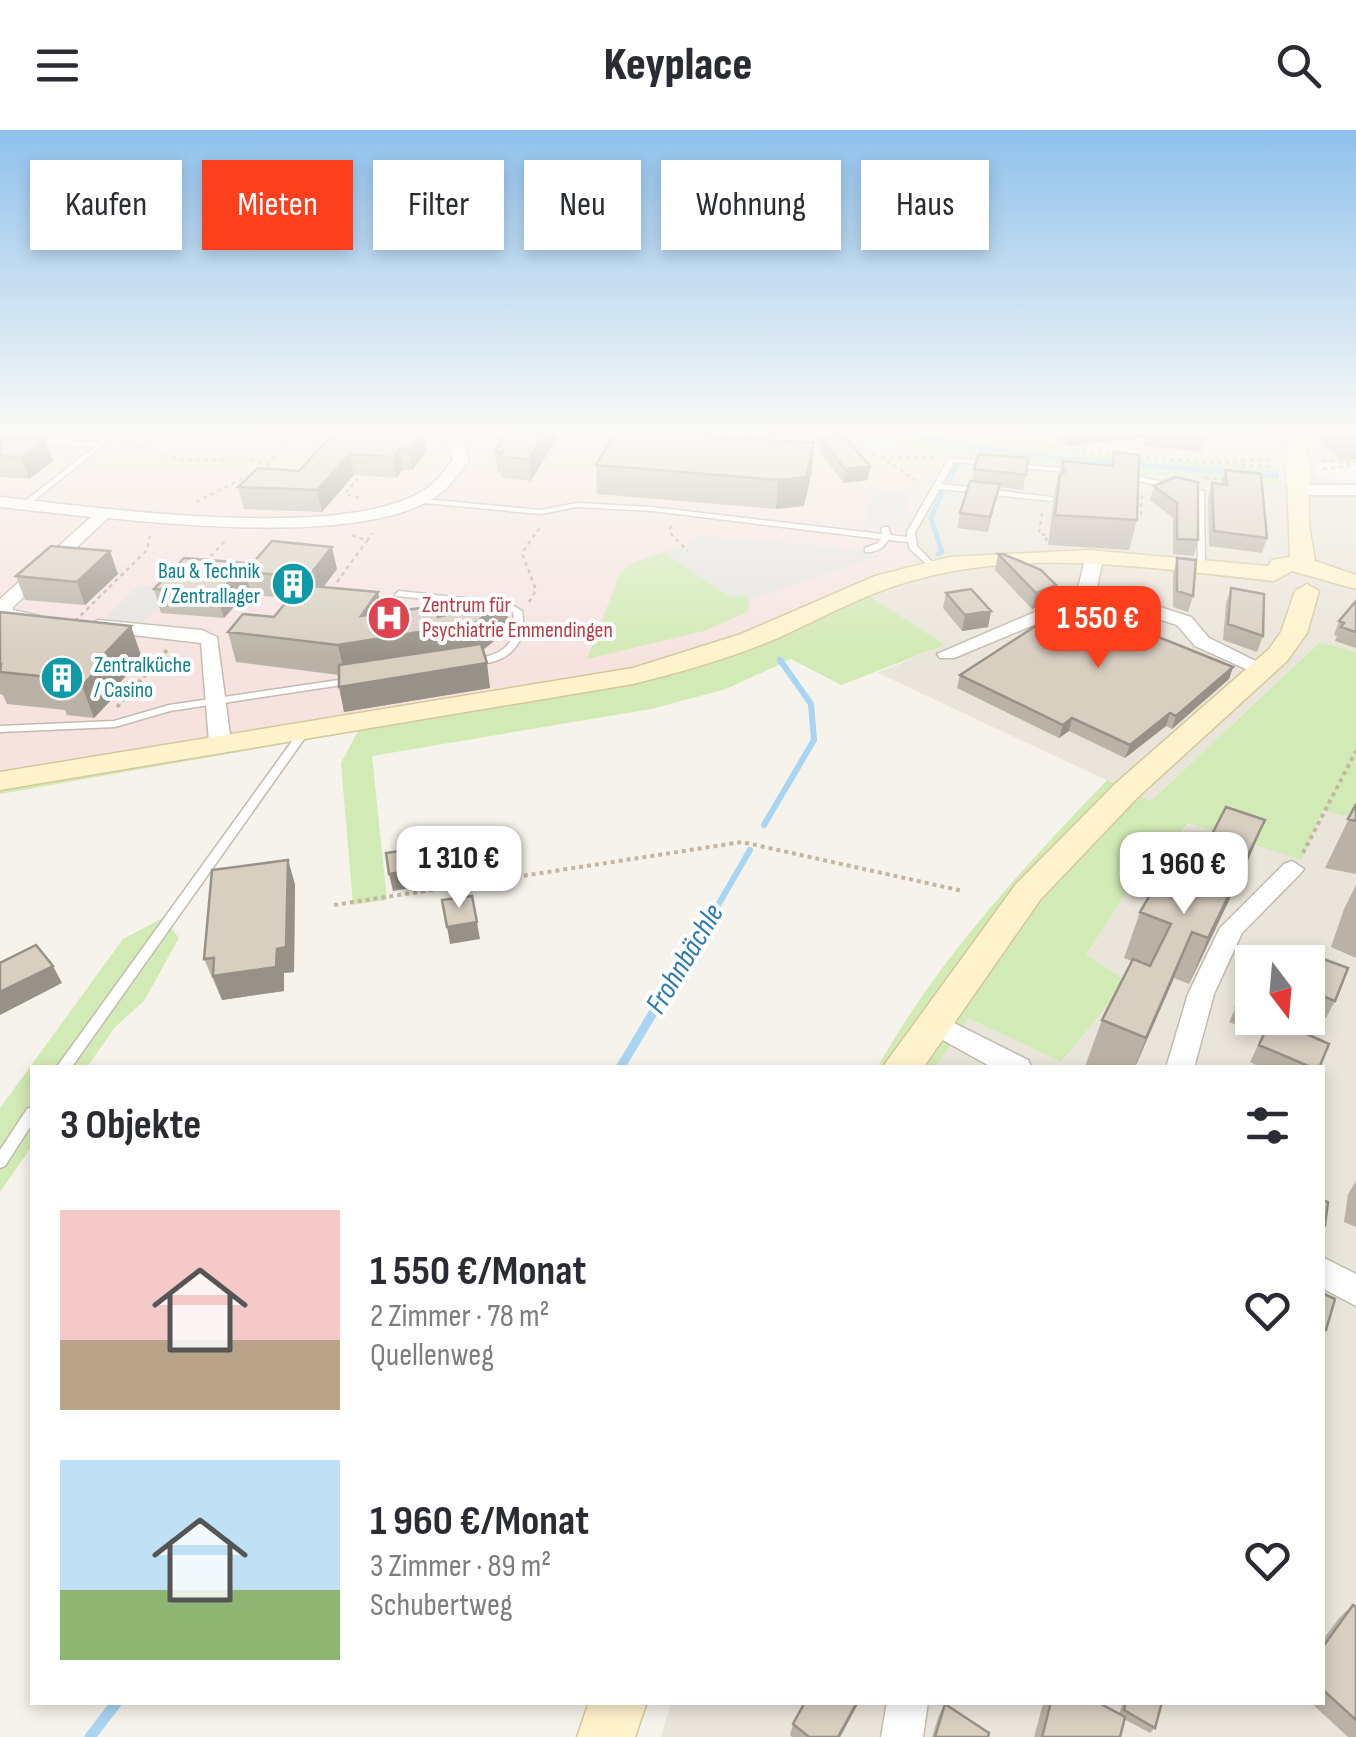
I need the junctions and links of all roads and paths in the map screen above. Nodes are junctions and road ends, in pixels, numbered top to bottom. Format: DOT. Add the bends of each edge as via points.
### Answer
graph roads {
  1 [pos="78,509"];
  2 [pos="179,509"];
  3 [pos="388,509"];
  4 [pos="516,509"];
  5 [pos="562,509"];
  6 [pos="633,509"];
  7 [pos="923,509"];
  8 [pos="1143,509"];
  9 [pos="1202,509"];
  10 [pos="1300,509"];
  11 [pos="108,512"];
  12 [pos="550,512"];
  13 [pos="676,512"];
  14 [pos="1133,515"];
  15 [pos="165,516"];
  16 [pos="244,522"];
  17 [pos="151,532"];
  18 [pos="886,532"];
  19 [pos="912,540"];
  20 [pos="367,541"];
  21 [pos="868,550"];
  22 [pos="688,551"];
  23 [pos="1095,555"];
  24 [pos="1303,564"];
  25 [pos="1202,567"];
  26 [pos="934,568"];
  27 [pos="199,569"];
  28 [pos="1274,574"];
  29 [pos="1345,581"];
  30 [pos="337,582"];
  31 [pos="1086,590"];
  32 [pos="1307,591"];
  33 [pos="399,594"];
  34 [pos="517,612"];
  35 [pos="64,623"];
  36 [pos="180,634"];
  37 [pos="948,654"];
  38 [pos="463,665"];
  39 [pos="1264,670"];
  40 [pos="368,679"];
  41 [pos="214,701"];
  42 [pos="101,725"];
  43 [pos="308,728"];
  44 [pos="0,729"];
  45 [pos="220,742"];
  46 [pos="1356,751"];
  47 [pos="0,781"];
  48 [pos="1292,870"];
  49 [pos="964,891"];
  50 [pos="334,905"];
  51 [pos="932,1022"];
  52 [pos="66,1065"];
  53 [pos="903,1065"];
  54 [pos="1012,1065"];
  55 [pos="1181,1065"];
  56 [pos="30,1116"];
  57 [pos="0,1162"];
  58 [pos="1325,1273"];
  59 [pos="1356,1290"];
  60 [pos="617,1705"];
  61 [pos="907,1705"];
  62 [pos="606,1737"];
  63 [pos="902,1737"];
  1 -- 11 [label="street"];
  2 -- 15 [label="path"];
  3 -- 16 [label="street" via="323,523"];
  4 -- 12 [label="lane"];
  5 -- 12 [label="lane"];
  6 -- 13 [label="lane"];
  7 -- 19 [label="lane"];
  8 -- 14 [label="path" via="1141,516"];
  9 -- 25 [label="lane"];
  10 -- 24 [label="street"];
  11 -- 15 [label="street"];
  11 -- 35 [label="street" via="2,610 8,617"];
  12 -- 34 [label="path" via="522,553 536,590"];
  13 -- 18 [label="lane"];
  13 -- 22 [label="path" via="669,532"];
  15 -- 16 [label="street"];
  16 -- 27 [label="path"];
  17 -- 35 [label="path" via="147,550"];
  18 -- 19 [label="lane"];
  18 -- 21 [label="lane" via="881,545"];
  19 -- 26 [label="lane"];
  20 -- 30 [label="path"];
  23 -- 25 [label="street"];
  23 -- 26 [label="street" via="1014,556"];
  23 -- 31 [label="street"];
  24 -- 28 [label="street" via="1281,565"];
  24 -- 29 [label="street"];
  25 -- 28 [label="street"];
  26 -- 43 [label="street" via="852,592 720,652 634,676"];
  28 -- 32 [label="street"];
  29 -- 32 [label="street"];
  31 -- 37 [label="street"];
  31 -- 39 [label="street" via="1184,622 1202,642"];
  32 -- 39 [label="street" via="1294,634"];
  33 -- 34 [label="lane" via="506,605"];
  34 -- 38 [label="lane" via="518,642 504,656"];
  35 -- 36 [label="street"];
  36 -- 41 [label="street" via="219,638"];
  36 -- 42 [label="path"];
  39 -- 51 [label="street" via="1127,790 1040,879"];
  40 -- 41 [label="lane"];
  41 -- 42 [label="lane"];
  41 -- 45 [label="street"];
  42 -- 44 [label="lane"];
  43 -- 45 [label="street"];
  43 -- 52 [label="lane"];
  45 -- 47 [label="street"];
  46 -- 48 [label="path"];
  48 -- 55 [label="street" via="1232,928 1201,994"];
  49 -- 50 [label="path" via="742,842"];
  51 -- 53 [label="street"];
  51 -- 54 [label="street"];
  56 -- 57 [label="lane"];
  58 -- 59 [label="street"];
  60 -- 62 [label="street"];
  61 -- 63 [label="street"];
}
